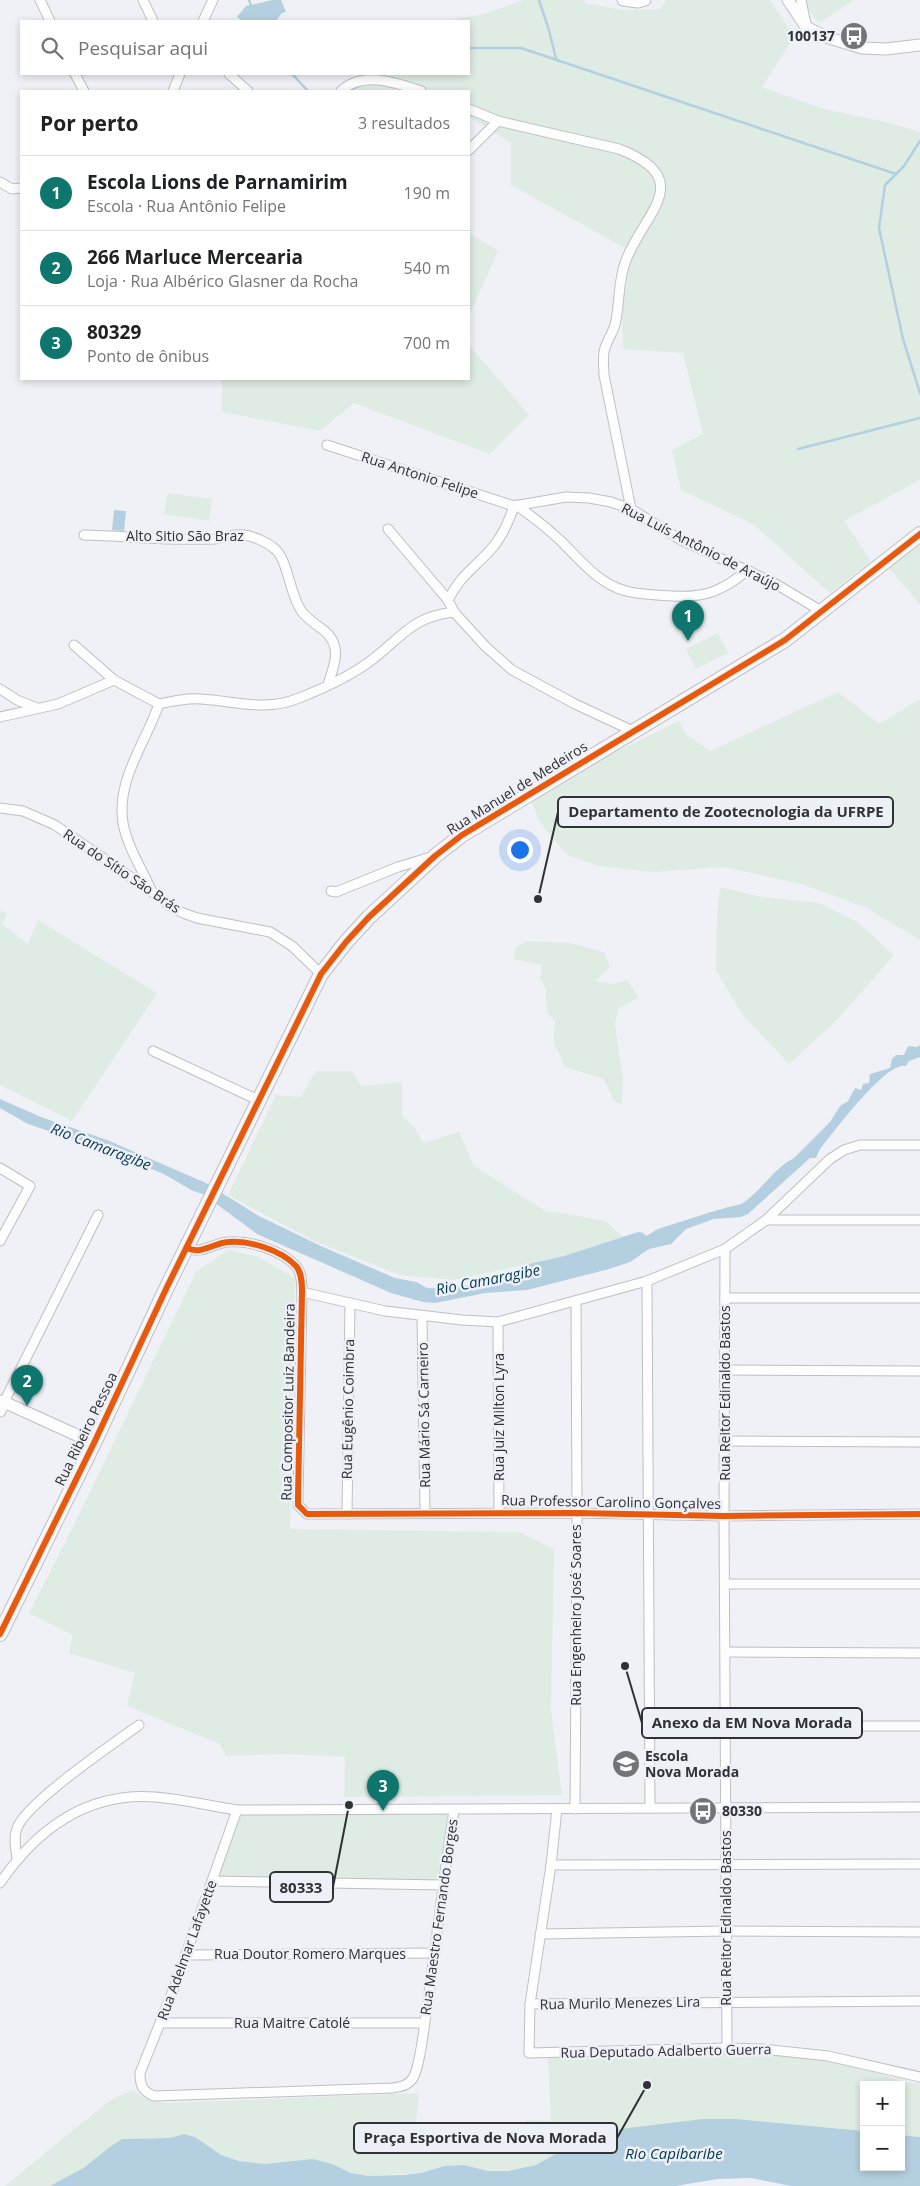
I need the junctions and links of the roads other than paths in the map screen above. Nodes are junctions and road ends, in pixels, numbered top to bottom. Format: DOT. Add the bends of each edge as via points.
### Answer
graph roads {
  1 [pos="40,0"];
  2 [pos="143,0"];
  3 [pos="213,0"];
  4 [pos="622,0"];
  5 [pos="645,0"];
  6 [pos="788,0"];
  7 [pos="801,0"];
  8 [pos="50,20"];
  9 [pos="153,20"];
  10 [pos="203,20"];
  11 [pos="806,27"];
  12 [pos="920,45"];
  13 [pos="76,75"];
  14 [pos="180,75"];
  15 [pos="230,75"];
  16 [pos="83,90"];
  17 [pos="173,90"];
  18 [pos="247,90"];
  19 [pos="343,90"];
  20 [pos="417,90"];
  21 [pos="470,109"];
  22 [pos="498,121"];
  23 [pos="470,149"];
  24 [pos="1,183"];
  25 [pos="20,188"];
  26 [pos="327,445"];
  27 [pos="515,505"];
  28 [pos="631,509"];
  29 [pos="388,529"];
  30 [pos="920,534"];
  31 [pos="84,535"];
  32 [pos="748,570"];
  33 [pos="448,600"];
  34 [pos="454,612"];
  35 [pos="823,612"];
  36 [pos="74,645"];
  37 [pos="114,680"];
  38 [pos="328,684"];
  39 [pos="0,689"];
  40 [pos="159,704"];
  41 [pos="38,708"];
  42 [pos="0,717"];
  43 [pos="633,731"];
  44 [pos="0,808"];
  45 [pos="435,856"];
  46 [pos="151,891"];
  47 [pos="331,891"];
  48 [pos="322,974"];
  49 [pos="153,1051"];
  50 [pos="258,1100"];
  51 [pos="920,1146"];
  52 [pos="229,1160"];
  53 [pos="0,1168"];
  54 [pos="98,1215"];
  55 [pos="766,1220"];
  56 [pos="920,1220"];
  57 [pos="0,1241"];
  58 [pos="190,1241"];
  59 [pos="725,1249"];
  60 [pos="647,1281"];
  61 [pos="302,1292"];
  62 [pos="725,1298"];
  63 [pos="920,1298"];
  64 [pos="576,1302"];
  65 [pos="350,1303"];
  66 [pos="422,1316"];
  67 [pos="498,1322"];
  68 [pos="725,1370"];
  69 [pos="920,1371"];
  70 [pos="1,1405"];
  71 [pos="726,1441"];
  72 [pos="920,1442"];
  73 [pos="94,1443"];
  74 [pos="302,1511"];
  75 [pos="425,1513"];
  76 [pos="499,1513"];
  77 [pos="577,1513"];
  78 [pos="347,1514"];
  79 [pos="920,1514"];
  80 [pos="648,1515"];
  81 [pos="724,1516"];
  82 [pos="726,1584"];
  83 [pos="920,1584"];
  84 [pos="0,1634"];
  85 [pos="726,1652"];
  86 [pos="920,1653"];
  87 [pos="139,1725"];
  88 [pos="726,1726"];
  89 [pos="920,1726"];
  90 [pos="726,1807"];
  91 [pos="920,1807"];
  92 [pos="650,1808"];
  93 [pos="557,1809"];
  94 [pos="575,1809"];
  95 [pos="237,1810"];
  96 [pos="454,1810"];
  97 [pos="17,1859"];
  98 [pos="920,1864"];
  99 [pos="551,1865"];
  100 [pos="725,1865"];
  101 [pos="212,1881"];
  102 [pos="0,1883"];
  103 [pos="444,1885"];
  104 [pos="727,1931"];
  105 [pos="920,1932"];
  106 [pos="540,1934"];
  107 [pos="435,1953"];
  108 [pos="186,1954"];
  109 [pos="727,2001"];
  110 [pos="920,2001"];
  111 [pos="530,2004"];
  112 [pos="160,2023"];
  113 [pos="424,2023"];
  114 [pos="727,2048"];
  115 [pos="920,2077"];
  1 -- 8 [label="street"];
  2 -- 9 [label="street"];
  3 -- 10 [label="street"];
  4 -- 5 [label="street"];
  6 -- 11 [label="street"];
  7 -- 11 [label="street"];
  11 -- 12 [label="street" via="862,48"];
  13 -- 16 [label="street"];
  14 -- 17 [label="street"];
  15 -- 18 [label="street"];
  19 -- 20 [label="street" via="356,82 377,80"];
  21 -- 22 [label="street"];
  22 -- 23 [label="street"];
  22 -- 28 [label="street" via="619,149 651,165 659,178 661,192 658,204 632,247 623,269 616,320 603,355 604,375"];
  24 -- 25 [label="street" via="12,189"];
  26 -- 27 [label="street, Rua Antonio Felipe"];
  27 -- 28 [label="street, Rua Luís Antônio de Araújo" via="566,497 612,502"];
  27 -- 32 [label="street" via="547,529 600,579 625,591 686,597 705,595 720,590"];
  27 -- 33 [label="street" via="502,533 458,582"];
  28 -- 32 [label="street, Rua Luís Antônio de Araújo" via="681,540"];
  29 -- 33 [label="street"];
  30 -- 35 [label="main road, Rua Manuel de Medeiros"];
  31 -- 38 [label="street, Alto Sitio São Braz" via="216,539 239,534 274,548 281,556 299,607 335,643 337,652"];
  32 -- 35 [label="street, Rua Luís Antônio de Araújo"];
  33 -- 34 [label="street"];
  34 -- 38 [label="street" via="412,624 372,660"];
  34 -- 43 [label="street" via="486,648 512,670"];
  35 -- 43 [label="main road, Rua Manuel de Medeiros" via="751,662"];
  36 -- 37 [label="street"];
  37 -- 40 [label="street"];
  37 -- 41 [label="street" via="58,704"];
  38 -- 40 [label="street" via="281,704 262,706 190,698"];
  39 -- 41 [label="street"];
  40 -- 46 [label="street" via="132,766 122,805 128,837"];
  41 -- 42 [label="street"];
  43 -- 45 [label="main road, Rua Manuel de Medeiros" via="480,823"];
  44 -- 46 [label="street, Rua do Sítio São Brás" via="23,811 47,821"];
  45 -- 47 [label="street" via="336,892"];
  45 -- 48 [label="main road, Rua Manuel de Medeiros" via="364,922"];
  46 -- 48 [label="street, Rua do Sítio São Brás" via="170,906 197,918 270,932 292,946"];
  48 -- 50 [label="main road, Rua Manuel de Medeiros"];
  49 -- 50 [label="street"];
  50 -- 52 [label="main road, Rua Manuel de Medeiros"];
  51 -- 55 [label="street" via="860,1145 844,1150 830,1159"];
  52 -- 58 [label="main road, Rua Ribeiro Pessoa"];
  53 -- 57 [label="street" via="30,1186"];
  54 -- 70 [label="street"];
  55 -- 56 [label="street"];
  55 -- 59 [label="street"];
  58 -- 61 [label="street, Rua Compositor Luiz Bandeira" via="194,1251 228,1242 261,1246 281,1255 297,1267"];
  58 -- 73 [label="main road, Rua Ribeiro Pessoa"];
  59 -- 60 [label="street"];
  59 -- 62 [label="street, Rua Reitor Edinaldo Bastos"];
  60 -- 64 [label="street"];
  60 -- 80 [label="street"];
  61 -- 65 [label="street"];
  61 -- 74 [label="street, Rua Compositor Luiz Bandeira" via="298,1499"];
  62 -- 63 [label="street"];
  62 -- 68 [label="street, Rua Reitor Edinaldo Bastos"];
  64 -- 67 [label="street"];
  64 -- 77 [label="street, Rua Engenheiro José Soares"];
  65 -- 66 [label="street"];
  65 -- 78 [label="street, Rua Eugênio Coimbra"];
  66 -- 67 [label="street"];
  66 -- 75 [label="street, Rua Mário Sá Carneiro"];
  67 -- 76 [label="street, Rua Juiz Milton Lyra"];
  68 -- 69 [label="street"];
  68 -- 71 [label="street, Rua Reitor Edinaldo Bastos"];
  70 -- 73 [label="street"];
  71 -- 72 [label="street"];
  71 -- 81 [label="street, Rua Reitor Edinaldo Bastos"];
  73 -- 84 [label="main road, Rua Ribeiro Pessoa"];
  74 -- 78 [label="street, Rua Professor Carolino Gonçalves"];
  75 -- 76 [label="street, Rua Professor Carolino Gonçalves"];
  75 -- 78 [label="street, Rua Professor Carolino Gonçalves"];
  76 -- 77 [label="street, Rua Professor Carolino Gonçalves"];
  77 -- 80 [label="street, Rua Professor Carolino Gonçalves"];
  77 -- 94 [label="street, Rua Engenheiro José Soares"];
  79 -- 81 [label="street, Rua Professor Carolino Gonçalves"];
  80 -- 81 [label="street, Rua Professor Carolino Gonçalves"];
  80 -- 92 [label="street"];
  81 -- 82 [label="street, Rua Reitor Edinaldo Bastos"];
  82 -- 83 [label="street"];
  82 -- 85 [label="street, Rua Reitor Edinaldo Bastos"];
  85 -- 86 [label="street"];
  85 -- 88 [label="street, Rua Reitor Edinaldo Bastos"];
  87 -- 97 [label="street" via="30,1809 17,1828"];
  88 -- 89 [label="street"];
  88 -- 90 [label="street, Rua Reitor Edinaldo Bastos"];
  90 -- 91 [label="street"];
  90 -- 92 [label="street"];
  90 -- 100 [label="street, Rua Reitor Edinaldo Bastos"];
  92 -- 94 [label="street"];
  93 -- 94 [label="street"];
  93 -- 96 [label="street"];
  93 -- 99 [label="street"];
  95 -- 96 [label="street"];
  95 -- 97 [label="street" via="153,1797 106,1801 59,1821 35,1839"];
  95 -- 101 [label="street, Rua Adelmar Lafayette"];
  96 -- 103 [label="street, Rua Maestro Fernando Borges"];
  97 -- 102 [label="street"];
  98 -- 100 [label="street"];
  99 -- 100 [label="street"];
  99 -- 106 [label="street"];
  100 -- 104 [label="street, Rua Reitor Edinaldo Bastos"];
  101 -- 103 [label="street"];
  101 -- 108 [label="street, Rua Adelmar Lafayette"];
  103 -- 107 [label="street, Rua Maestro Fernando Borges"];
  104 -- 105 [label="street"];
  104 -- 106 [label="street"];
  104 -- 109 [label="street, Rua Reitor Edinaldo Bastos"];
  106 -- 111 [label="street"];
  107 -- 108 [label="street, Rua Doutor Romero Marques"];
  107 -- 113 [label="street, Rua Maestro Fernando Borges"];
  108 -- 112 [label="street, Rua Adelmar Lafayette"];
  109 -- 110 [label="street, Rua Murilo Menezes Lira"];
  109 -- 111 [label="street, Rua Murilo Menezes Lira"];
  109 -- 114 [label="street, Rua Reitor Edinaldo Bastos"];
  111 -- 114 [label="street, Rua Deputado Adalberto Guerra" via="529,2053"];
  112 -- 113 [label="street, Rua Maitre Catolé"];
  112 -- 113 [label="street, Rua Adelmar Lafayette" via="140,2073 142,2088 154,2096 401,2087 414,2076"];
  114 -- 115 [label="street, Rua Deputado Adalberto Guerra" via="828,2056"];
}
